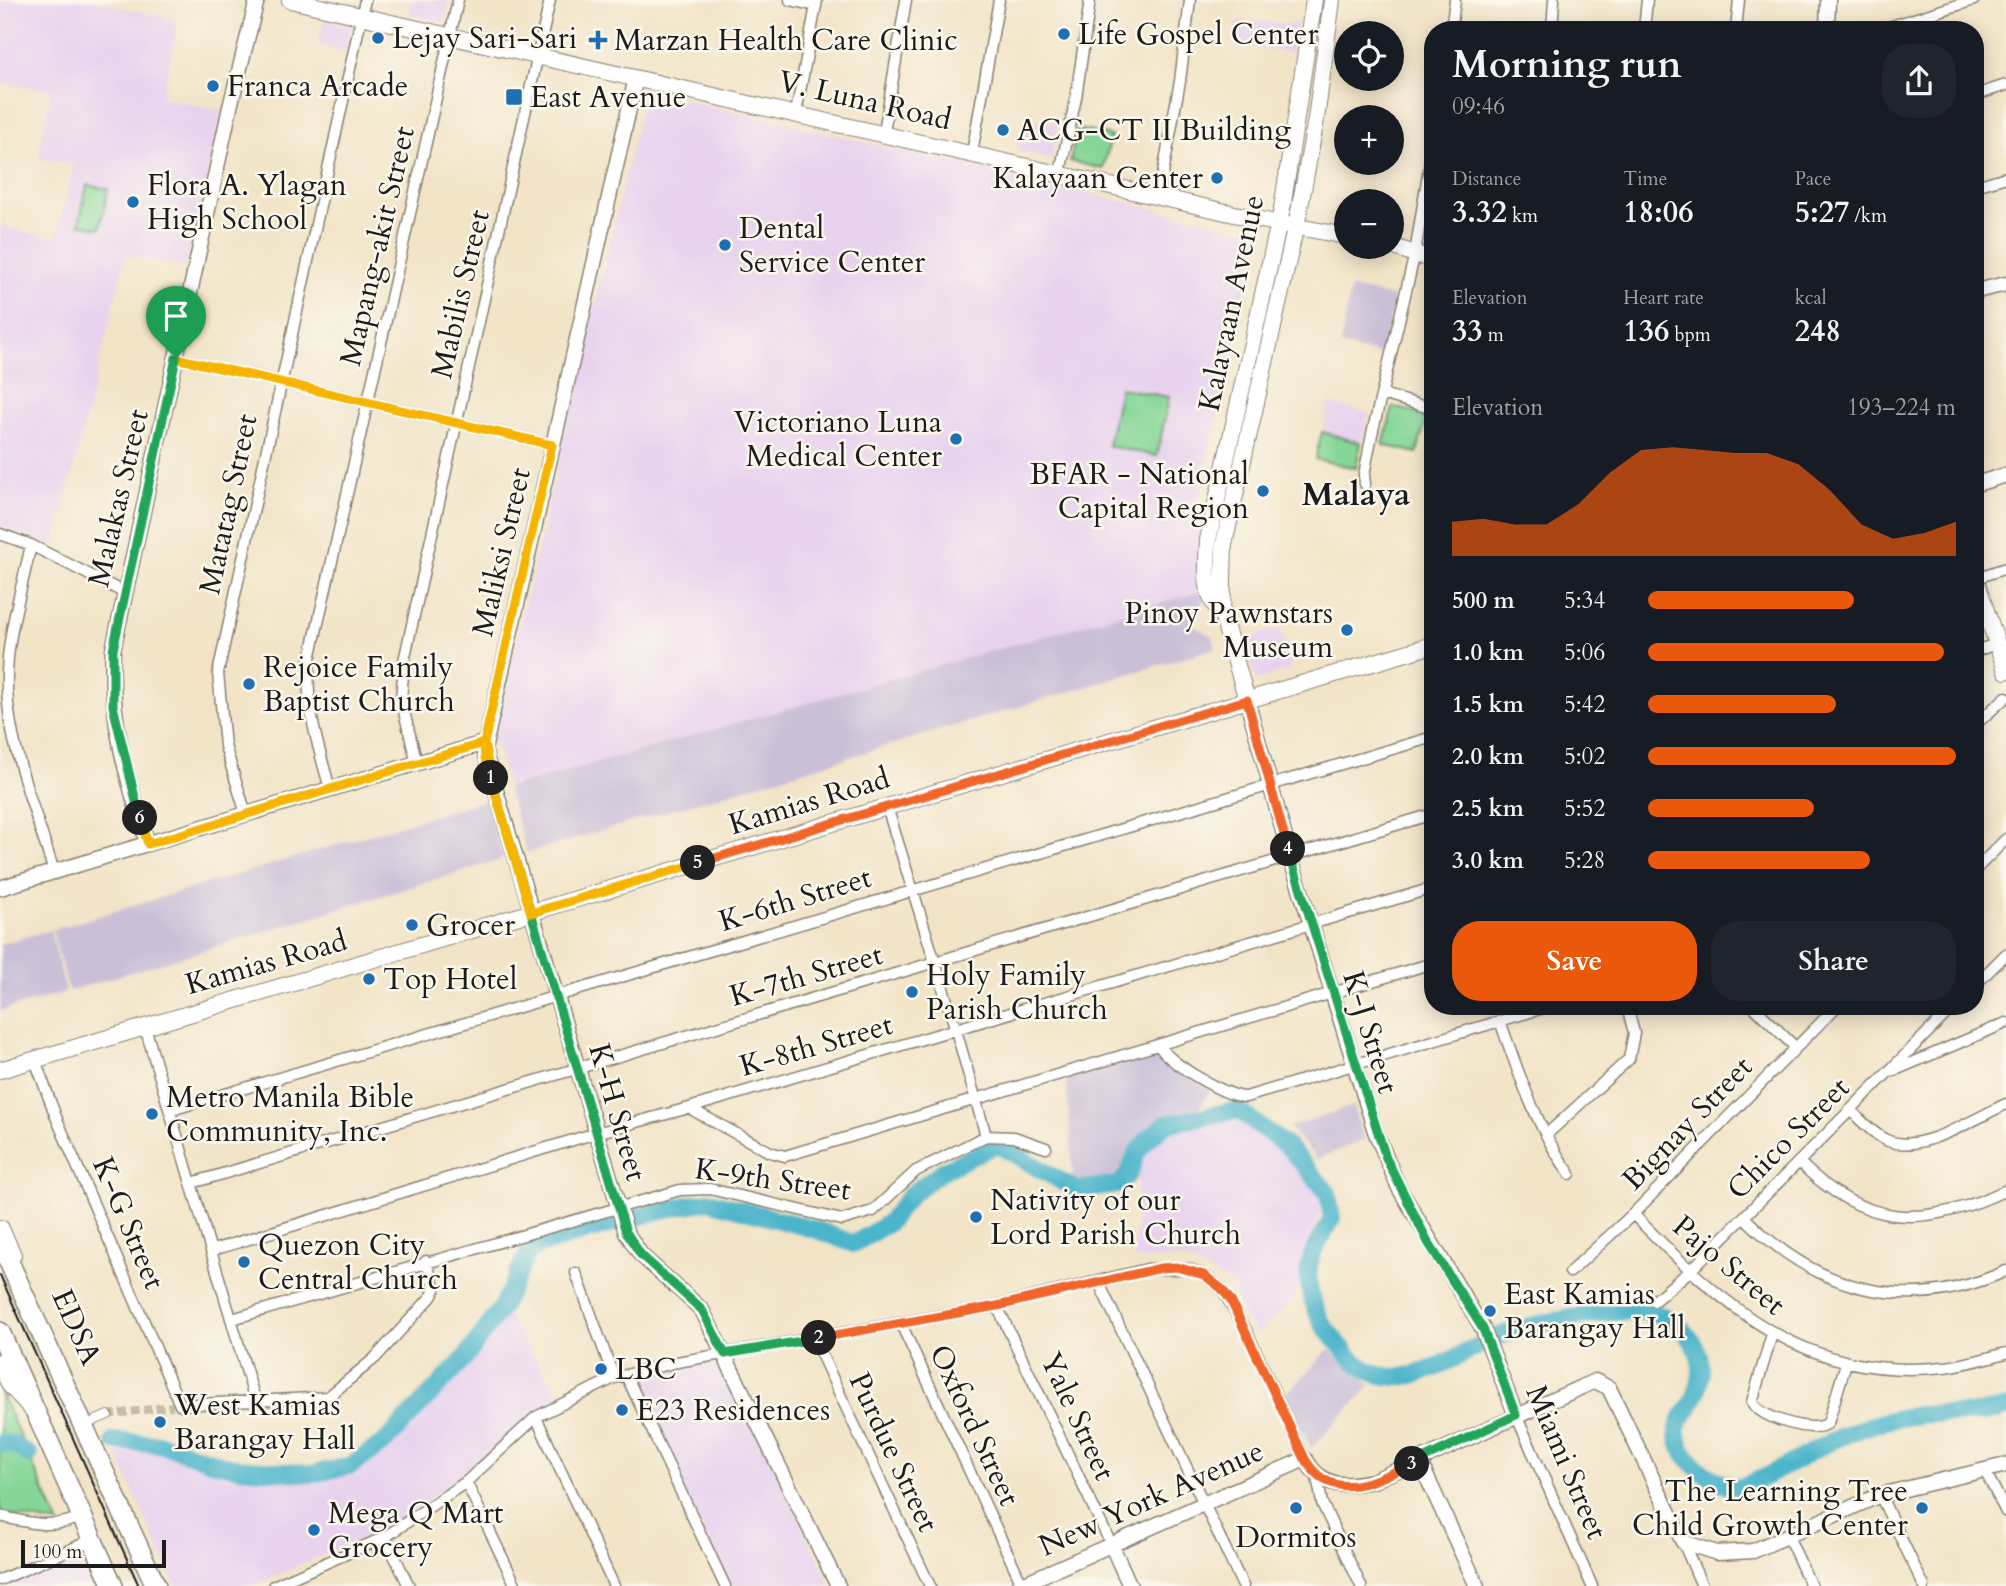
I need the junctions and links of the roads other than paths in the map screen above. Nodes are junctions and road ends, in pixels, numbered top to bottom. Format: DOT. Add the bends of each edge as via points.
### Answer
graph roads {
  1 [pos="257,0"];
  2 [pos="290,0"];
  3 [pos="458,0"];
  4 [pos="550,0"];
  5 [pos="790,0"];
  6 [pos="906,0"];
  7 [pos="999,0"];
  8 [pos="1090,0"];
  9 [pos="1190,0"];
  10 [pos="1314,0"];
  11 [pos="1332,0"];
  12 [pos="1455,0"];
  13 [pos="1554,0"];
  14 [pos="1647,0"];
  15 [pos="1739,0"];
  16 [pos="1828,0"];
  17 [pos="1974,0"];
  18 [pos="816,3"];
  19 [pos="363,8"];
  20 [pos="1452,21"];
  21 [pos="1553,21"];
  22 [pos="1645,21"];
  23 [pos="1737,21"];
  24 [pos="1827,21"];
  25 [pos="1908,21"];
  26 [pos="450,35"];
  27 [pos="537,56"];
  28 [pos="636,78"];
  29 [pos="2006,85"];
  30 [pos="1984,92"];
  31 [pos="796,113"];
  32 [pos="884,132"];
  33 [pos="972,153"];
  34 [pos="1060,172"];
  35 [pos="2006,177"];
  36 [pos="1984,184"];
  37 [pos="1159,195"];
  38 [pos="1424,198"];
  39 [pos="1287,225"];
  40 [pos="1334,234"];
  41 [pos="1404,250"];
  42 [pos="1415,253"];
  43 [pos="1424,256"];
  44 [pos="2006,284"];
  45 [pos="1984,290"];
  46 [pos="176,358"];
  47 [pos="280,381"];
  48 [pos="1382,394"];
  49 [pos="367,401"];
  50 [pos="1424,406"];
  51 [pos="456,423"];
  52 [pos="552,445"];
  53 [pos="2006,475"];
  54 [pos="1984,482"];
  55 [pos="1365,484"];
  56 [pos="0,534"];
  57 [pos="31,545"];
  58 [pos="2006,568"];
  59 [pos="1984,576"];
  60 [pos="123,592"];
  61 [pos="1984,605"];
  62 [pos="1996,644"];
  63 [pos="1424,648"];
  64 [pos="1984,648"];
  65 [pos="2006,671"];
  66 [pos="2006,697"];
  67 [pos="1247,700"];
  68 [pos="1984,717"];
  69 [pos="1424,740"];
  70 [pos="484,743"];
  71 [pos="417,763"];
  72 [pos="1270,783"];
  73 [pos="330,789"];
  74 [pos="887,807"];
  75 [pos="246,814"];
  76 [pos="1424,817"];
  77 [pos="2006,839"];
  78 [pos="148,844"];
  79 [pos="1290,856"];
  80 [pos="1984,861"];
  81 [pos="54,872"];
  82 [pos="0,888"];
  83 [pos="912,889"];
  84 [pos="1424,891"];
  85 [pos="531,913"];
  86 [pos="1311,925"];
  87 [pos="2006,954"];
  88 [pos="934,962"];
  89 [pos="1424,966"];
  90 [pos="1984,976"];
  91 [pos="1332,993"];
  92 [pos="557,997"];
  93 [pos="1520,1015"];
  94 [pos="1629,1015"];
  95 [pos="1762,1015"];
  96 [pos="1828,1015"];
  97 [pos="1945,1015"];
  98 [pos="1500,1021"];
  99 [pos="2006,1023"];
  100 [pos="145,1027"];
  101 [pos="956,1030"];
  102 [pos="1159,1045"];
  103 [pos="1795,1047"];
  104 [pos="35,1060"];
  105 [pos="1354,1066"];
  106 [pos="578,1067"];
  107 [pos="0,1070"];
  108 [pos="1888,1073"];
  109 [pos="975,1098"];
  110 [pos="2006,1104"];
  111 [pos="689,1108"];
  112 [pos="171,1110"];
  113 [pos="1850,1110"];
  114 [pos="596,1133"];
  115 [pos="1546,1135"];
  116 [pos="986,1136"];
  117 [pos="1046,1148"];
  118 [pos="1798,1162"];
  119 [pos="1570,1174"];
  120 [pos="192,1183"];
  121 [pos="2006,1190"];
  122 [pos="619,1209"];
  123 [pos="1633,1214"];
  124 [pos="1744,1217"];
  125 [pos="0,1229"];
  126 [pos="0,1242"];
  127 [pos="213,1250"];
  128 [pos="426,1261"];
  129 [pos="1691,1270"];
  130 [pos="2006,1271"];
  131 [pos="1570,1272"];
  132 [pos="576,1273"];
  133 [pos="1098,1281"];
  134 [pos="1654,1301"];
  135 [pos="997,1306"];
  136 [pos="232,1319"];
  137 [pos="901,1324"];
  138 [pos="0,1332"];
  139 [pos="1772,1334"];
  140 [pos="814,1339"];
  141 [pos="2006,1353"];
  142 [pos="725,1354"];
  143 [pos="1495,1358"];
  144 [pos="0,1363"];
  145 [pos="1846,1363"];
  146 [pos="626,1375"];
  147 [pos="614,1378"];
  148 [pos="255,1400"];
  149 [pos="37,1414"];
  150 [pos="108,1415"];
  151 [pos="1516,1415"];
  152 [pos="536,1417"];
  153 [pos="88,1424"];
  154 [pos="95,1451"];
  155 [pos="1305,1459"];
  156 [pos="1419,1461"];
  157 [pos="2006,1465"];
  158 [pos="1984,1471"];
  159 [pos="1317,1476"];
  160 [pos="466,1482"];
  161 [pos="1880,1495"];
  162 [pos="1203,1502"];
  163 [pos="2006,1512"];
  164 [pos="0,1516"];
  165 [pos="82,1516"];
  166 [pos="1788,1536"];
  167 [pos="385,1537"];
  168 [pos="92,1540"];
  169 [pos="1683,1542"];
  170 [pos="1111,1545"];
  171 [pos="0,1580"];
  172 [pos="293,1582"];
  173 [pos="1021,1585"];
  174 [pos="113,1586"];
  175 [pos="156,1586"];
  176 [pos="273,1586"];
  177 [pos="409,1586"];
  178 [pos="516,1586"];
  179 [pos="614,1586"];
  180 [pos="725,1586"];
  181 [pos="838,1586"];
  182 [pos="930,1586"];
  183 [pos="1130,1586"];
  184 [pos="1243,1586"];
  185 [pos="1361,1586"];
  186 [pos="1478,1586"];
  187 [pos="1592,1586"];
  188 [pos="1702,1586"];
  189 [pos="1811,1586"];
  190 [pos="1924,1586"];
  1 -- 46 [label="street, Malakas Street"];
  2 -- 19 [label="main road, V. Luna Road"];
  3 -- 26 [label="street, Mapang-akit Street"];
  4 -- 27 [label="street, Mabilis Street"];
  5 -- 18 [label="street"];
  6 -- 32 [label="street"];
  7 -- 33 [label="street"];
  8 -- 34 [label="street"];
  9 -- 37 [label="street"];
  10 -- 39 [label="main road, Kalayaan Avenue"];
  11 -- 39 [label="main road, Kalayaan Avenue" via="1316,119"];
  12 -- 20 [label="street"];
  13 -- 21 [label="street"];
  14 -- 22 [label="street"];
  15 -- 23 [label="street"];
  16 -- 24 [label="street"];
  17 -- 25 [label="street"];
  18 -- 31 [label="street"];
  19 -- 26 [label="main road, V. Luna Road"];
  19 -- 47 [label="street, Matatag Street"];
  26 -- 27 [label="main road, V. Luna Road"];
  26 -- 49 [label="street, Mapang-akit Street"];
  27 -- 28 [label="main road, V. Luna Road"];
  27 -- 51 [label="street, Mabilis Street"];
  28 -- 31 [label="main road, V. Luna Road"];
  28 -- 52 [label="street, Maliksi Street"];
  29 -- 30 [label="street"];
  31 -- 32 [label="main road, V. Luna Road"];
  32 -- 33 [label="main road, V. Luna Road"];
  33 -- 34 [label="main road, V. Luna Road"];
  34 -- 37 [label="main road, V. Luna Road"];
  35 -- 36 [label="street"];
  37 -- 39 [label="main road, V. Luna Road"];
  38 -- 42 [label="street"];
  39 -- 40 [label="main road, V. Luna Road"];
  39 -- 67 [label="main road, Kalayaan Avenue" via="1224,544 1222,614"];
  41 -- 42 [label="main road"];
  42 -- 43 [label="main road"];
  42 -- 48 [label="street"];
  44 -- 45 [label="street"];
  46 -- 47 [label="street"];
  46 -- 60 [label="street, Malakas Street"];
  47 -- 49 [label="street"];
  47 -- 75 [label="street, Matatag Street" via="218,673 225,747"];
  48 -- 50 [label="street"];
  48 -- 55 [label="street"];
  49 -- 51 [label="street"];
  49 -- 73 [label="street, Mapang-akit Street" via="306,688"];
  51 -- 52 [label="street"];
  51 -- 71 [label="street, Mabilis Street" via="400,688"];
  52 -- 70 [label="street, Maliksi Street"];
  53 -- 54 [label="street"];
  56 -- 57 [label="street"];
  57 -- 60 [label="street"];
  57 -- 81 [label="street" via="8,652 7,690 11,722"];
  58 -- 59 [label="street"];
  60 -- 78 [label="street, Malakas Street" via="113,650 113,706"];
  61 -- 62 [label="main road"];
  62 -- 64 [label="street"];
  62 -- 65 [label="main road"];
  63 -- 67 [label="main road, Kamias Road"];
  66 -- 68 [label="street"];
  67 -- 72 [label="street, K-J Street"];
  67 -- 74 [label="main road, Kamias Road"];
  69 -- 72 [label="street, K-6th Street"];
  70 -- 71 [label="street"];
  70 -- 85 [label="street, Maliksi Street"];
  71 -- 73 [label="street"];
  72 -- 79 [label="street, K-J Street"];
  72 -- 83 [label="street, K-6th Street"];
  73 -- 75 [label="street"];
  74 -- 83 [label="street"];
  74 -- 85 [label="main road, Kamias Road"];
  75 -- 78 [label="street"];
  76 -- 79 [label="street, K-7th Street"];
  77 -- 80 [label="street"];
  78 -- 81 [label="street"];
  79 -- 86 [label="street, K-J Street"];
  79 -- 88 [label="street, K-7th Street"];
  81 -- 82 [label="street"];
  83 -- 88 [label="street"];
  83 -- 92 [label="street, K-6th Street"];
  84 -- 86 [label="street, K-8th Street"];
  85 -- 92 [label="street, K-H Street"];
  85 -- 100 [label="main road, Kamias Road"];
  86 -- 91 [label="street, K-J Street"];
  86 -- 101 [label="street, K-8th Street"];
  87 -- 90 [label="street"];
  88 -- 101 [label="street"];
  88 -- 106 [label="street, K-7th Street"];
  89 -- 91 [label="street, K-9th Street"];
  91 -- 102 [label="street, K-9th Street"];
  91 -- 105 [label="street, K-J Street"];
  92 -- 106 [label="street, K-H Street"];
  92 -- 112 [label="street, K-6th Street"];
  93 -- 98 [label="street"];
  94 -- 115 [label="street" via="1634,1033 1629,1059"];
  95 -- 103 [label="street"];
  96 -- 103 [label="street, Bignay Street"];
  97 -- 108 [label="street, Chico Street"];
  98 -- 105 [label="street"];
  98 -- 115 [label="street"];
  99 -- 108 [label="street"];
  100 -- 104 [label="main road, Kamias Road"];
  100 -- 112 [label="street"];
  101 -- 109 [label="street"];
  101 -- 111 [label="street, K-8th Street"];
  102 -- 105 [label="street" via="1165,1055 1240,1097"];
  102 -- 109 [label="street, K-9th Street"];
  103 -- 123 [label="street, Bignay Street"];
  104 -- 107 [label="main road, Kamias Road"];
  104 -- 148 [label="street, K-G Street" via="177,1405"];
  105 -- 143 [label="street, K-J Street" via="1394,1179 1483,1329"];
  106 -- 114 [label="street, K-H Street"];
  106 -- 120 [label="street, K-7th Street"];
  108 -- 113 [label="street, Chico Street"];
  109 -- 111 [label="street, K-9th Street" via="785,1156"];
  109 -- 116 [label="street"];
  110 -- 113 [label="street" via="1931,1139 1906,1143 1884,1139"];
  111 -- 114 [label="street, K-8th Street"];
  112 -- 120 [label="street"];
  113 -- 118 [label="street, Chico Street"];
  114 -- 122 [label="street, K-H Street"];
  114 -- 127 [label="street, K-8th Street"];
  115 -- 119 [label="street"];
  116 -- 117 [label="street" via="1014,1137"];
  116 -- 122 [label="street, K-9th Street" via="916,1171 873,1211 842,1220 710,1189 680,1190"];
  118 -- 121 [label="street" via="1839,1197 1888,1214 1941,1215"];
  118 -- 124 [label="street, Chico Street"];
  120 -- 127 [label="street"];
  122 -- 128 [label="street, K-9th Street"];
  122 -- 142 [label="street, K-H Street" via="626,1232 641,1255 702,1310"];
  123 -- 129 [label="street, Pajo Street"];
  123 -- 131 [label="street, Bignay Street"];
  124 -- 129 [label="street, Chico Street"];
  124 -- 130 [label="street" via="1771,1245 1799,1264 1869,1290 1942,1291"];
  125 -- 153 [label="main road, EDSA"];
  126 -- 154 [label="highway, EDSA"];
  127 -- 136 [label="street"];
  128 -- 136 [label="street, K-9th Street"];
  128 -- 148 [label="street" via="434,1293 345,1385 319,1399"];
  129 -- 134 [label="street, Chico Street"];
  129 -- 139 [label="street, Pajo Street" via="1724,1301"];
  132 -- 147 [label="street"];
  133 -- 135 [label="street"];
  133 -- 155 [label="street" via="1177,1267 1214,1281 1231,1301"];
  133 -- 162 [label="street"];
  135 -- 137 [label="street"];
  135 -- 170 [label="street, Yale Street"];
  136 -- 148 [label="street"];
  137 -- 140 [label="street"];
  137 -- 173 [label="street, Oxford Street"];
  138 -- 149 [label="highway"];
  139 -- 145 [label="street, Pajo Street"];
  139 -- 145 [label="street" via="1752,1402 1782,1422 1818,1428 1828,1423"];
  140 -- 142 [label="street"];
  140 -- 182 [label="street, Purdue Street"];
  141 -- 145 [label="street, Pajo Street" via="1944,1367"];
  142 -- 146 [label="street"];
  142 -- 181 [label="street, K-H Street"];
  143 -- 151 [label="street, Miami Street"];
  144 -- 149 [label="main road" via="10,1385"];
  146 -- 147 [label="street"];
  146 -- 180 [label="street"];
  147 -- 152 [label="street"];
  149 -- 165 [label="highway"];
  150 -- 153 [label="street"];
  151 -- 156 [label="street"];
  151 -- 169 [label="street" via="1589,1383 1606,1384"];
  151 -- 187 [label="street, Miami Street"];
  152 -- 160 [label="street"];
  152 -- 179 [label="street"];
  153 -- 154 [label="main road, EDSA"];
  154 -- 175 [label="highway, EDSA"];
  155 -- 159 [label="street"];
  155 -- 162 [label="street, New York Avenue"];
  156 -- 159 [label="street" via="1373,1481 1348,1486"];
  156 -- 186 [label="street"];
  157 -- 158 [label="street"];
  158 -- 161 [label="street"];
  158 -- 163 [label="street"];
  159 -- 185 [label="street" via="1322,1503"];
  160 -- 167 [label="street"];
  160 -- 178 [label="street"];
  161 -- 166 [label="street"];
  161 -- 190 [label="street"];
  162 -- 170 [label="street, New York Avenue"];
  162 -- 184 [label="street"];
  164 -- 165 [label="street" via="64,1525"];
  165 -- 168 [label="highway"];
  166 -- 169 [label="street" via="1753,1551 1727,1553"];
  166 -- 189 [label="street"];
  167 -- 172 [label="street"];
  167 -- 177 [label="street"];
  168 -- 171 [label="street"];
  168 -- 174 [label="highway"];
  169 -- 188 [label="street"];
  170 -- 173 [label="street, New York Avenue"];
  170 -- 183 [label="street, Yale Street"];
  172 -- 176 [label="street"];
}
